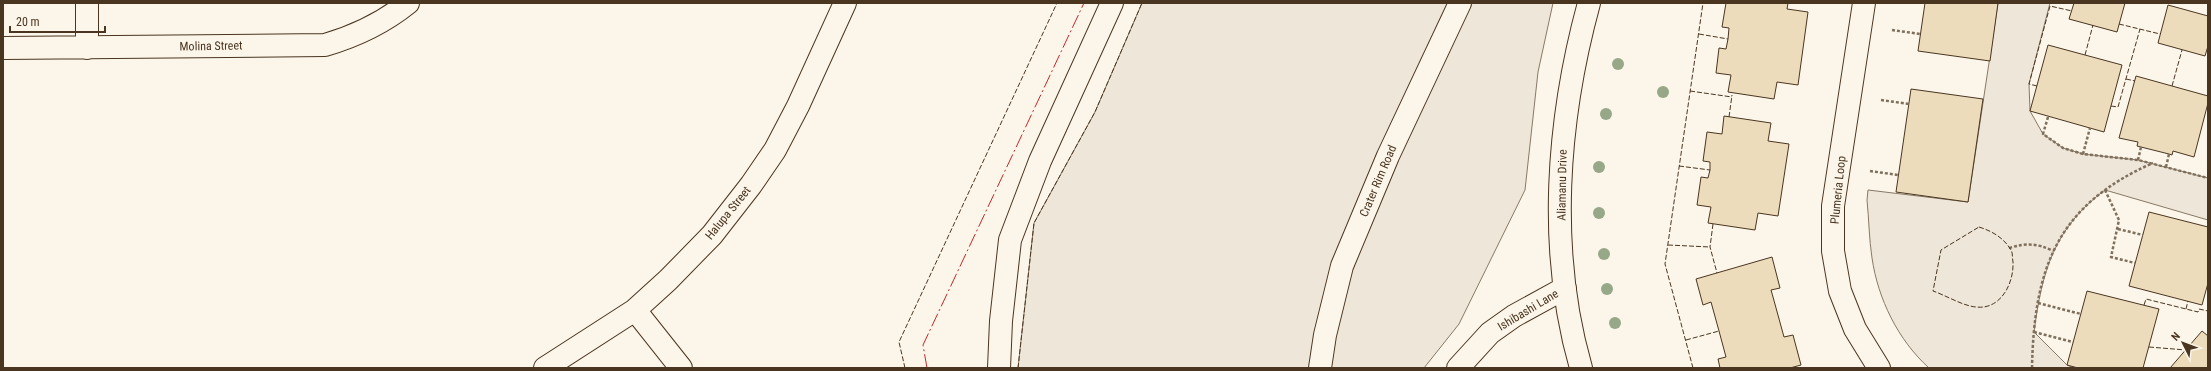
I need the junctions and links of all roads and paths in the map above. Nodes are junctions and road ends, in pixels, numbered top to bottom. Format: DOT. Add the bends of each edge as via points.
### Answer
graph roads {
  1 [pos="87,3"];
  2 [pos="408,3"];
  3 [pos="846,3"];
  4 [pos="1112,3"];
  5 [pos="1460,3"];
  6 [pos="1589,3"];
  7 [pos="1864,3"];
  8 [pos="1892,30"];
  9 [pos="1920,34"];
  10 [pos="3,48"];
  11 [pos="87,48"];
  12 [pos="1881,100"];
  13 [pos="1909,104"];
  14 [pos="2048,117"];
  15 [pos="2090,128"];
  16 [pos="2141,147"];
  17 [pos="2083,154"];
  18 [pos="2169,154"];
  19 [pos="2138,160"];
  20 [pos="2153,163"];
  21 [pos="2166,167"];
  22 [pos="1870,171"];
  23 [pos="1898,175"];
  24 [pos="2208,178"];
  25 [pos="2105,190"];
  26 [pos="2118,229"];
  27 [pos="2143,235"];
  28 [pos="2009,248"];
  29 [pos="2053,252"];
  30 [pos="2135,263"];
  31 [pos="1566,288"];
  32 [pos="2038,303"];
  33 [pos="635,310"];
  34 [pos="2081,314"];
  35 [pos="2034,332"];
  36 [pos="2074,342"];
  37 [pos="545,368"];
  38 [pos="681,368"];
  39 [pos="999,368"];
  40 [pos="1320,368"];
  41 [pos="1458,368"];
  42 [pos="1581,368"];
  43 [pos="1879,368"];
  44 [pos="2032,368"];
  1 -- 11 [label="street"];
  2 -- 11 [label="street, Molina Street" via="390,18 356,35 325,45"];
  3 -- 33 [label="street, Halupa Street" via="775,150 712,235"];
  4 -- 39 [label="street" via="1040,161 1010,240 1001,321"];
  5 -- 40 [label="street, Crater Rim Road" via="1388,156 1342,266 1325,335"];
  6 -- 31 [label="street, Aliamanu Drive" via="1577,46 1565,119 1560,192 1562,262"];
  7 -- 43 [label="street, Plumeria Loop" via="1833,206 1833,251 1840,291 1855,329"];
  8 -- 9 [label="path"];
  10 -- 11 [label="street, Molina Street"];
  12 -- 13 [label="path"];
  14 -- 17 [label="path" via="2044,134 2063,148"];
  15 -- 17 [label="path"];
  16 -- 19 [label="path"];
  17 -- 19 [label="path"];
  18 -- 21 [label="path"];
  19 -- 20 [label="path"];
  20 -- 21 [label="path"];
  20 -- 25 [label="path" via="2125,175"];
  21 -- 24 [label="path"];
  22 -- 23 [label="path"];
  25 -- 26 [label="path" via="2119,220"];
  25 -- 29 [label="path" via="2085,205 2068,225"];
  26 -- 27 [label="path"];
  26 -- 30 [label="path" via="2111,257"];
  28 -- 29 [label="path" via="2036,244"];
  29 -- 32 [label="path"];
  31 -- 41 [label="street, Ishibashi Lane" via="1531,306 1490,333"];
  31 -- 42 [label="street, Aliamanu Drive"];
  32 -- 34 [label="path"];
  32 -- 35 [label="path"];
  33 -- 37 [label="street, Halupa Street"];
  33 -- 38 [label="street"];
  35 -- 36 [label="path"];
  35 -- 44 [label="path"];
}
